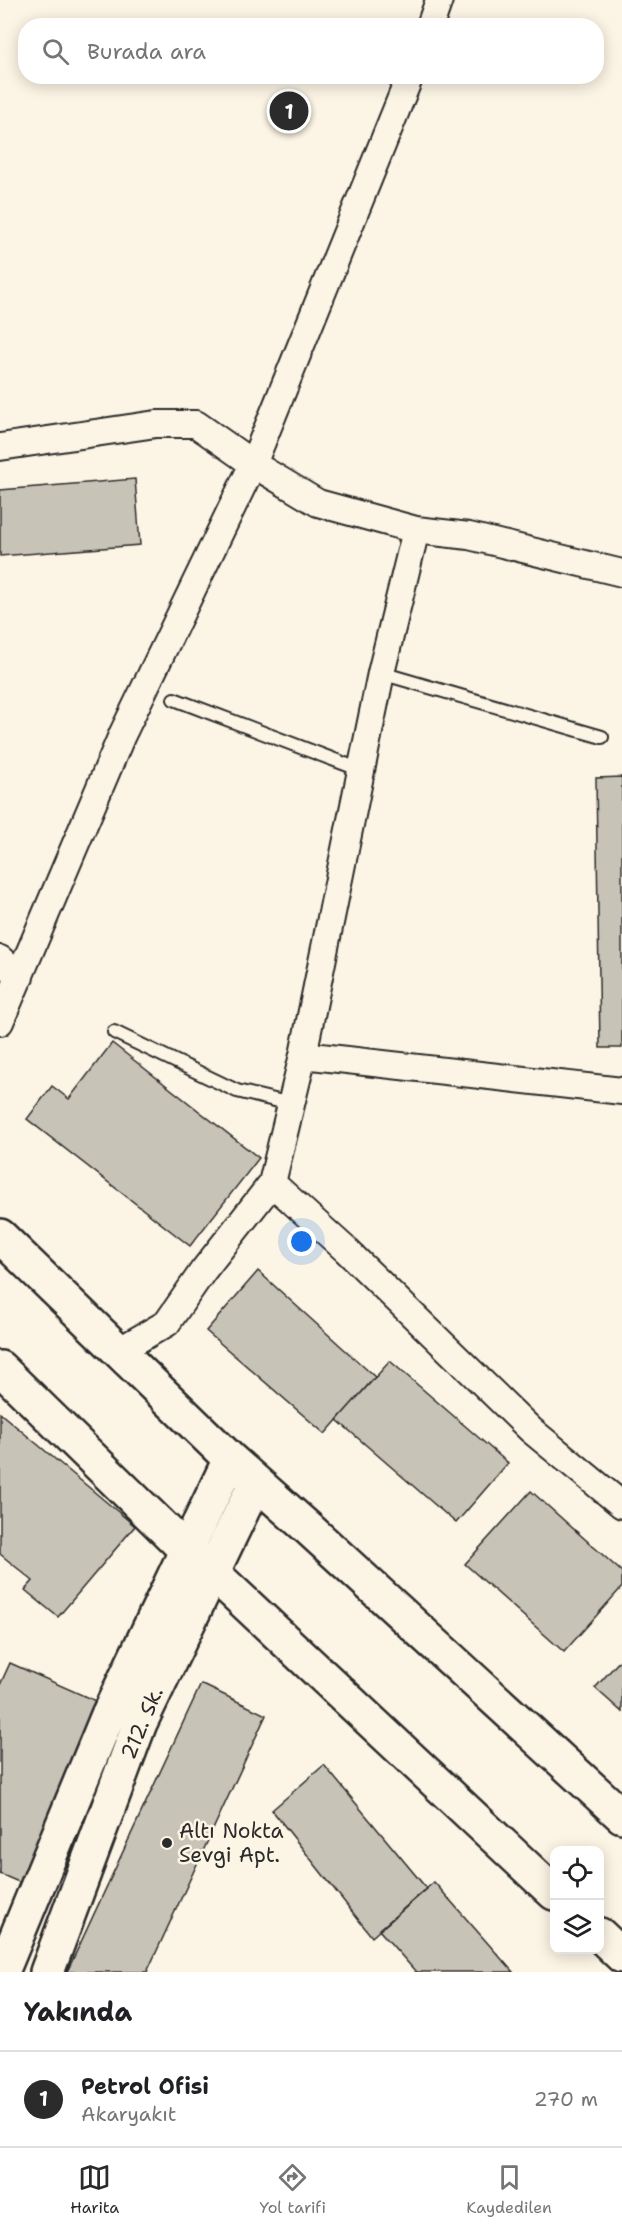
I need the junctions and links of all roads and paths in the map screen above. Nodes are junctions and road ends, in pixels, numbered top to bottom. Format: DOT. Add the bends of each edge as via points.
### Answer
graph roads {
  1 [pos="407,84"];
  2 [pos="0,447"];
  3 [pos="253,464"];
  4 [pos="416,530"];
  5 [pos="622,573"];
  6 [pos="381,673"];
  7 [pos="174,699"];
  8 [pos="602,737"];
  9 [pos="361,770"];
  10 [pos="0,958"];
  11 [pos="20,977"];
  12 [pos="0,1022"];
  13 [pos="114,1032"];
  14 [pos="303,1055"];
  15 [pos="622,1091"];
  16 [pos="291,1104"];
  17 [pos="272,1183"];
  18 [pos="0,1236"];
  19 [pos="120,1350"];
  20 [pos="0,1368"];
  21 [pos="230,1459"];
  22 [pos="256,1482"];
  23 [pos="622,1504"];
  24 [pos="187,1551"];
  25 [pos="213,1572"];
  26 [pos="622,1816"];
  27 [pos="550,1888"];
  28 [pos="604,1939"];
  29 [pos="622,1956"];
  30 [pos="2,1972"];
  31 [pos="47,1972"];
  1 -- 3 [label="street"];
  2 -- 3 [label="street" via="156,424 196,424"];
  3 -- 4 [label="street" via="318,503"];
  3 -- 11 [label="street" via="122,735"];
  4 -- 5 [label="street" via="469,536"];
  4 -- 6 [label="street"];
  6 -- 8 [label="lane"];
  6 -- 9 [label="street"];
  7 -- 9 [label="lane"];
  9 -- 14 [label="street"];
  10 -- 11 [label="street"];
  11 -- 12 [label="street"];
  13 -- 16 [label="lane" via="237,1091"];
  14 -- 15 [label="street"];
  14 -- 16 [label="street"];
  16 -- 17 [label="street"];
  17 -- 19 [label="street" via="202,1271 167,1323"];
  17 -- 23 [label="street" via="531,1430"];
  18 -- 19 [label="main road"];
  19 -- 21 [label="main road"];
  20 -- 24 [label="main road"];
  21 -- 22 [label="main road"];
  21 -- 24 [label="main road"];
  22 -- 25 [label="main road, 212. Sk."];
  22 -- 26 [label="main road"];
  24 -- 25 [label="main road"];
  24 -- 30 [label="main road" via="108,1715"];
  25 -- 27 [label="main road"];
  25 -- 31 [label="main road, 212. Sk." via="140,1723"];
  28 -- 29 [label="main road"];
}
